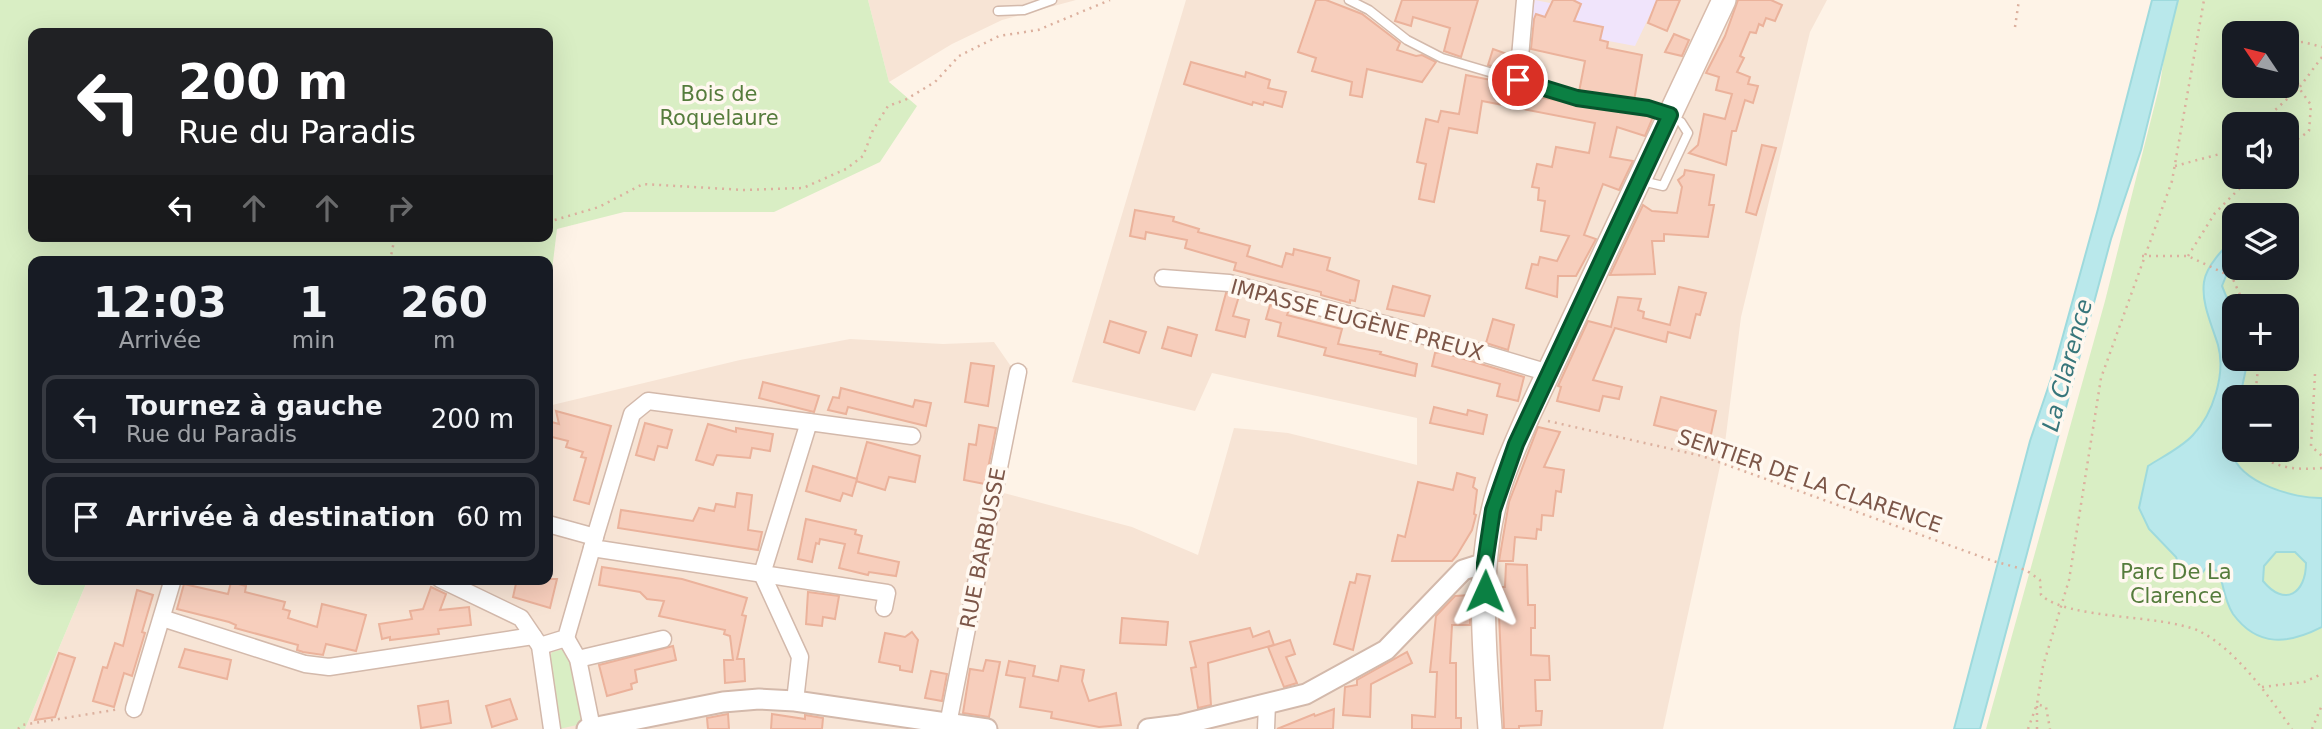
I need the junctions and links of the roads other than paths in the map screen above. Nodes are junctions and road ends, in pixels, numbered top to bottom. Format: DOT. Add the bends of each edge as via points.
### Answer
graph roads {
  1 [pos="1052,0"];
  2 [pos="1349,0"];
  3 [pos="1525,0"];
  4 [pos="1724,0"];
  5 [pos="999,11"];
  6 [pos="1518,80"];
  7 [pos="1670,115"];
  8 [pos="1163,278"];
  9 [pos="1018,372"];
  10 [pos="1549,373"];
  11 [pos="809,422"];
  12 [pos="912,436"];
  13 [pos="553,526"];
  14 [pos="594,543"];
  15 [pos="1485,563"];
  16 [pos="762,574"];
  17 [pos="171,585"];
  18 [pos="452,585"];
  19 [pos="884,608"];
  20 [pos="162,618"];
  21 [pos="566,638"];
  22 [pos="663,639"];
  23 [pos="536,641"];
  24 [pos="579,659"];
  25 [pos="795,701"];
  26 [pos="1267,703"];
  27 [pos="134,709"];
  28 [pos="948,724"];
  29 [pos="589,728"];
  30 [pos="552,729"];
  31 [pos="987,729"];
  32 [pos="1148,729"];
  33 [pos="1266,729"];
  34 [pos="1490,729"];
  1 -- 5 [label="lane"];
  2 -- 6 [label="lane" via="1442,58"];
  3 -- 6 [label="street"];
  4 -- 7 [label="main road"];
  6 -- 7 [label="lane" via="1577,98"];
  7 -- 10 [label="main road"];
  8 -- 10 [label="street, IMPASSE EUGÈNE PREUX" via="1229,283"];
  9 -- 28 [label="street, RUE BARBUSSE"];
  10 -- 15 [label="main road" via="1493,510"];
  11 -- 12 [label="street"];
  11 -- 14 [label="street" via="648,401 632,414"];
  11 -- 16 [label="street"];
  13 -- 14 [label="street"];
  14 -- 16 [label="street"];
  14 -- 21 [label="street"];
  15 -- 26 [label="street" via="1463,570 1386,650 1306,694"];
  15 -- 34 [label="main road"];
  16 -- 19 [label="street" via="887,593"];
  16 -- 25 [label="street" via="800,657"];
  17 -- 20 [label="street"];
  18 -- 23 [label="street" via="521,618"];
  20 -- 23 [label="street" via="305,664 329,667"];
  20 -- 27 [label="street"];
  21 -- 23 [label="street"];
  21 -- 24 [label="street"];
  22 -- 24 [label="street"];
  23 -- 30 [label="street"];
  24 -- 29 [label="street"];
  25 -- 28 [label="street"];
  25 -- 29 [label="street" via="723,702"];
  26 -- 32 [label="street"];
  26 -- 33 [label="street"];
  28 -- 31 [label="street"];
}
